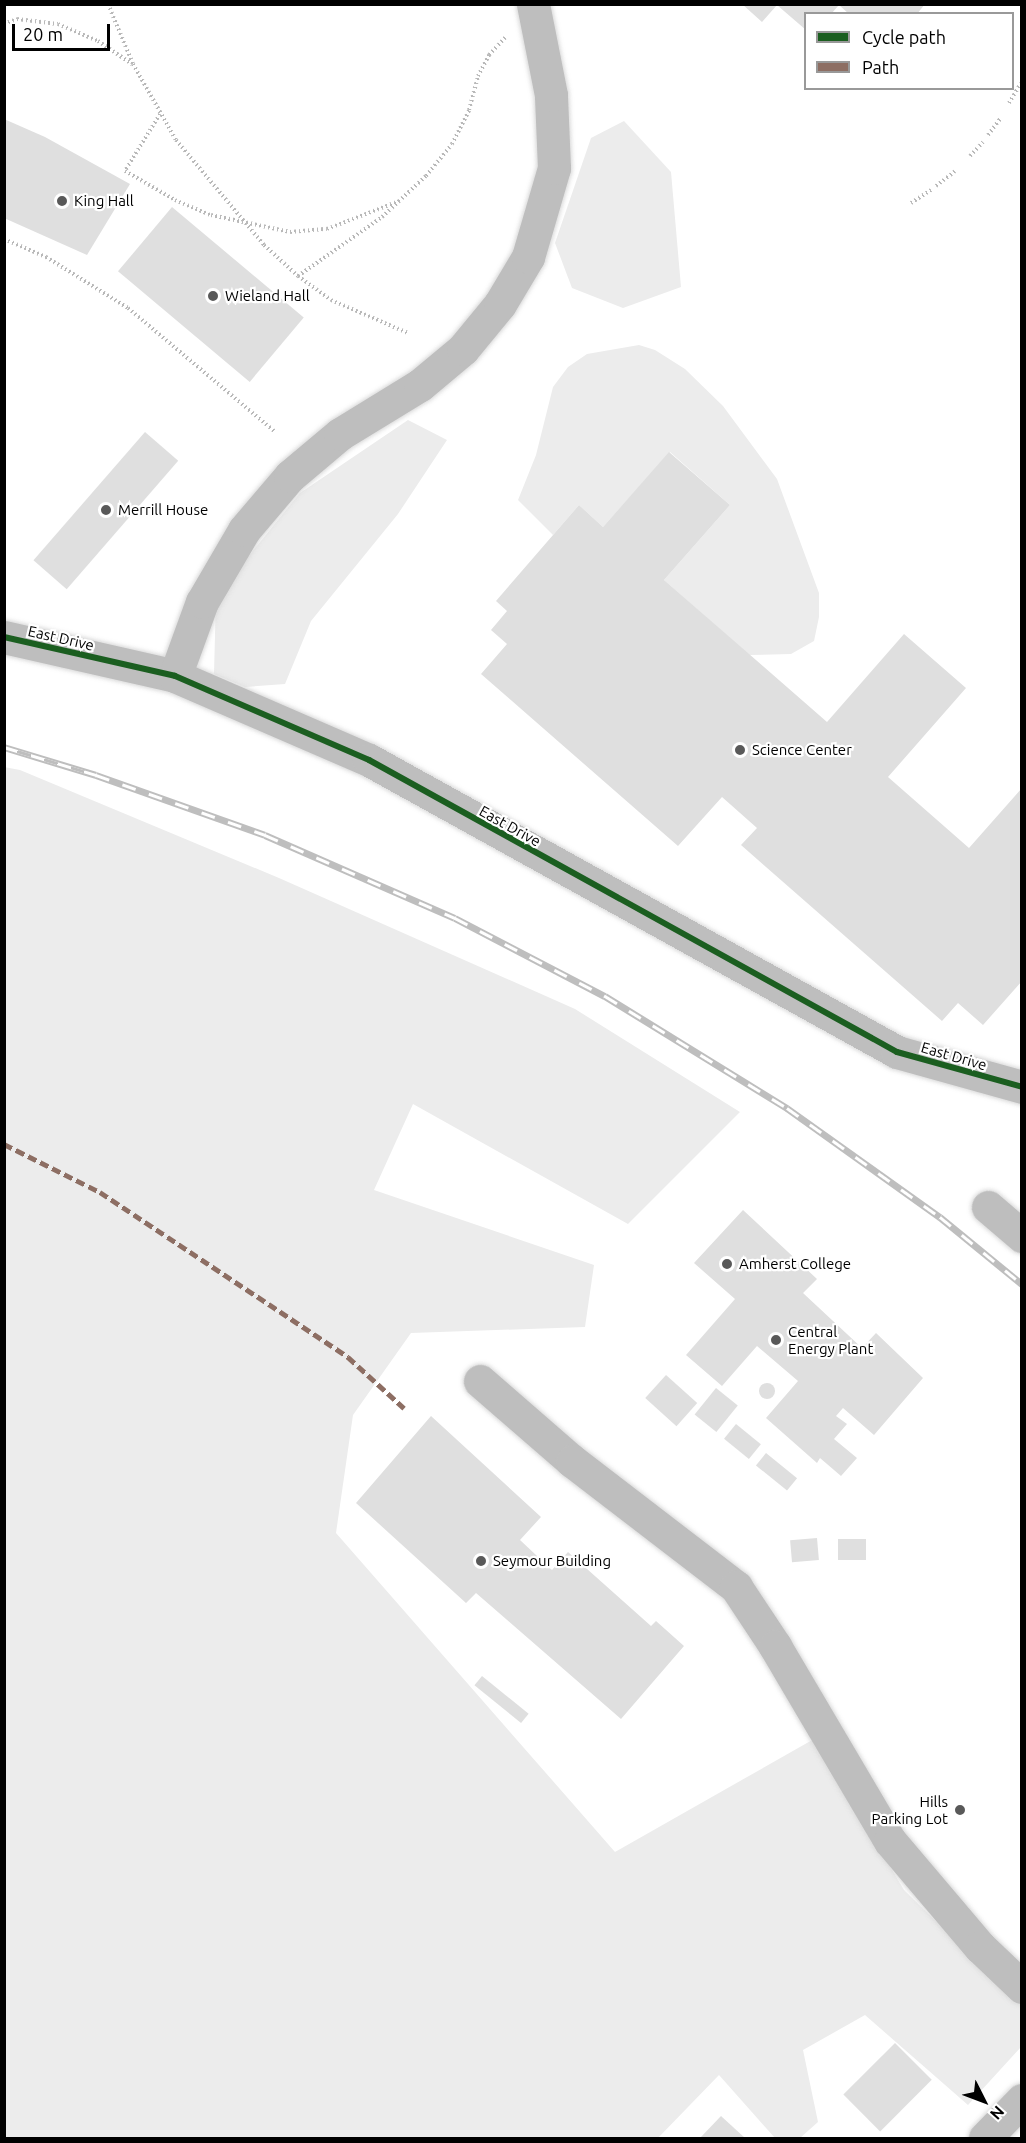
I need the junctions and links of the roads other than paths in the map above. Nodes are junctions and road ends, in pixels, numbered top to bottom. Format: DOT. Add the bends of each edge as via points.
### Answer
graph roads {
  1 [pos="533,4"];
  2 [pos="4,637"];
  3 [pos="175,676"];
  4 [pos="1022,1087"];
  5 [pos="988,1207"];
  6 [pos="1022,1236"];
  7 [pos="480,1382"];
  8 [pos="1022,1987"];
  9 [pos="1022,2100"];
  10 [pos="985,2139"];
  1 -- 3 [label="main road" via="551,95 554,168 528,256 500,304 463,349 420,385 340,434 290,476 244,530 202,602"];
  2 -- 3 [label="main road, East Drive"];
  3 -- 4 [label="main road, East Drive" via="369,760 897,1053"];
  5 -- 6 [label="main road"];
  7 -- 8 [label="main road" via="572,1461 736,1587 890,1841 980,1947"];
  9 -- 10 [label="main road"];
}
